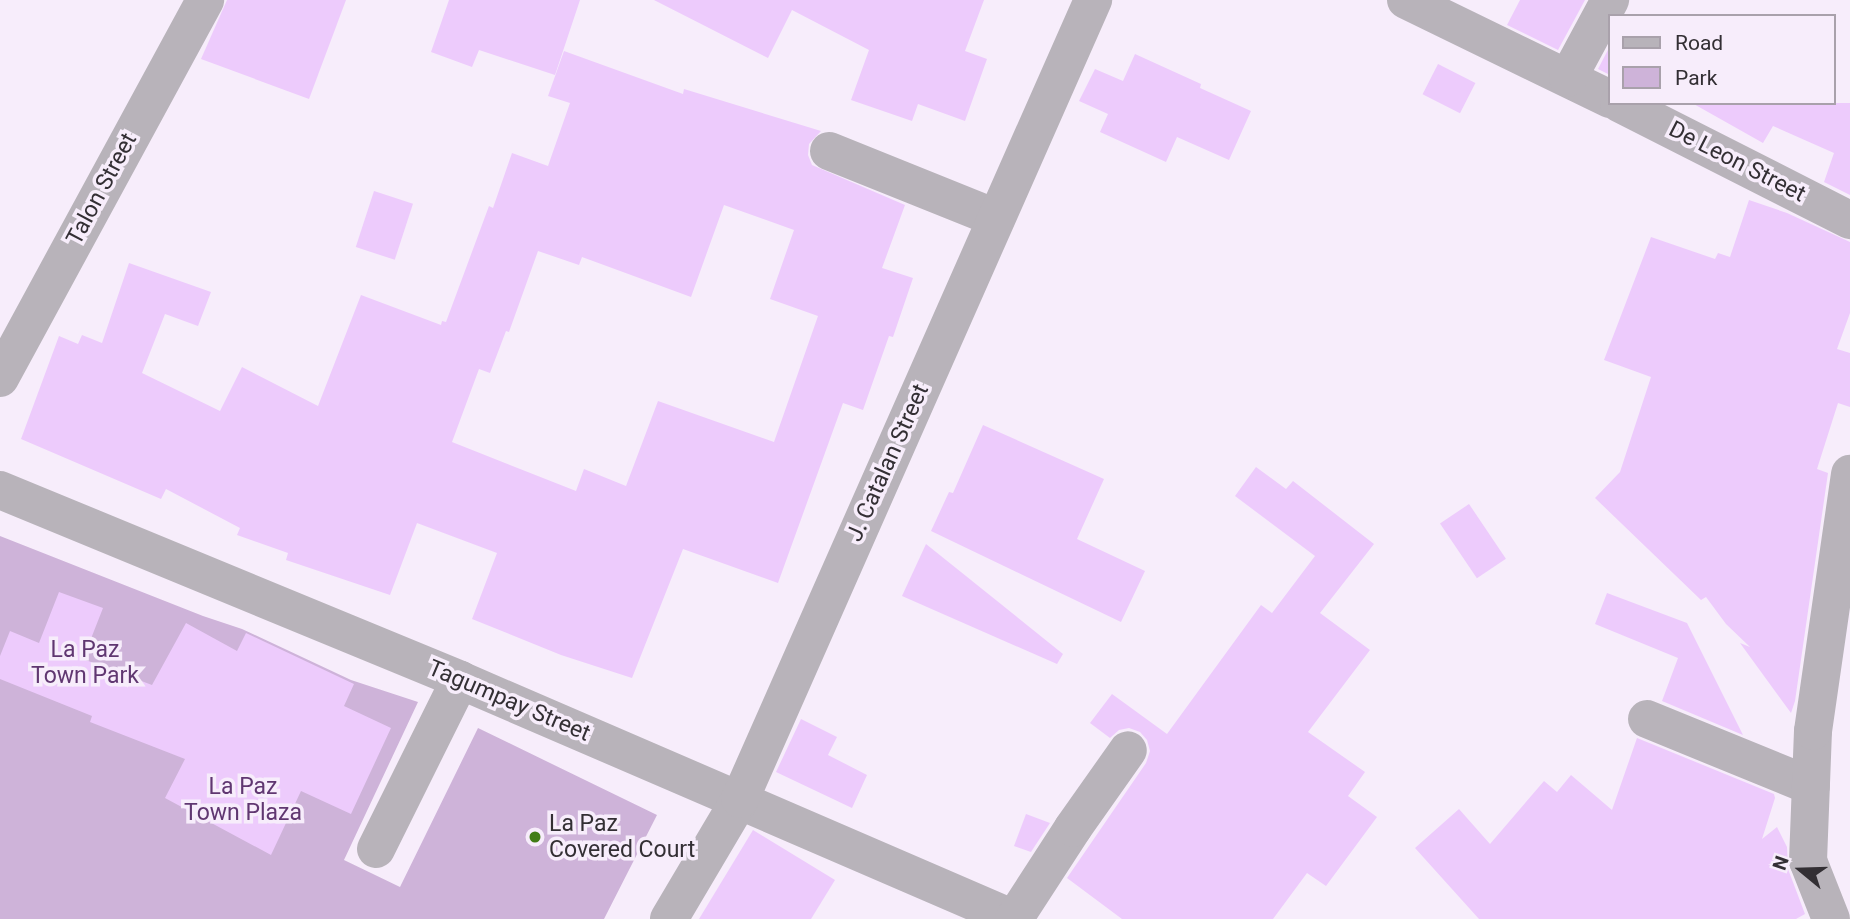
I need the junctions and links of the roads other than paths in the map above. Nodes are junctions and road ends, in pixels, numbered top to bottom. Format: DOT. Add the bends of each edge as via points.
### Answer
graph roads {
  1 [pos="205,0"];
  2 [pos="1093,0"];
  3 [pos="1406,0"];
  4 [pos="1610,0"];
  5 [pos="1568,78"];
  6 [pos="1608,98"];
  7 [pos="1623,105"];
  8 [pos="829,151"];
  9 [pos="1834,211"];
  10 [pos="996,218"];
  11 [pos="0,377"];
  12 [pos="1850,474"];
  13 [pos="0,490"];
  14 [pos="460,680"];
  15 [pos="1647,719"];
  16 [pos="1128,750"];
  17 [pos="1811,786"];
  18 [pos="740,799"];
  19 [pos="376,849"];
  20 [pos="669,919"];
  21 [pos="1014,919"];
  22 [pos="1831,919"];
  1 -- 11 [label="street, Talon Street"];
  2 -- 10 [label="street, J. Catalan Street"];
  3 -- 5 [label="street"];
  4 -- 5 [label="street"];
  5 -- 6 [label="street"];
  7 -- 9 [label="street, De Leon Street"];
  8 -- 10 [label="street"];
  10 -- 18 [label="street, J. Catalan Street"];
  12 -- 17 [label="street" via="1813,731"];
  13 -- 14 [label="street, Tagumpay Street"];
  14 -- 18 [label="street, Tagumpay Street"];
  14 -- 19 [label="street"];
  15 -- 17 [label="street"];
  16 -- 21 [label="street"];
  17 -- 22 [label="street" via="1808,861"];
  18 -- 20 [label="street, J. Catalan Street"];
  18 -- 21 [label="street, Tagumpay Street"];
}
